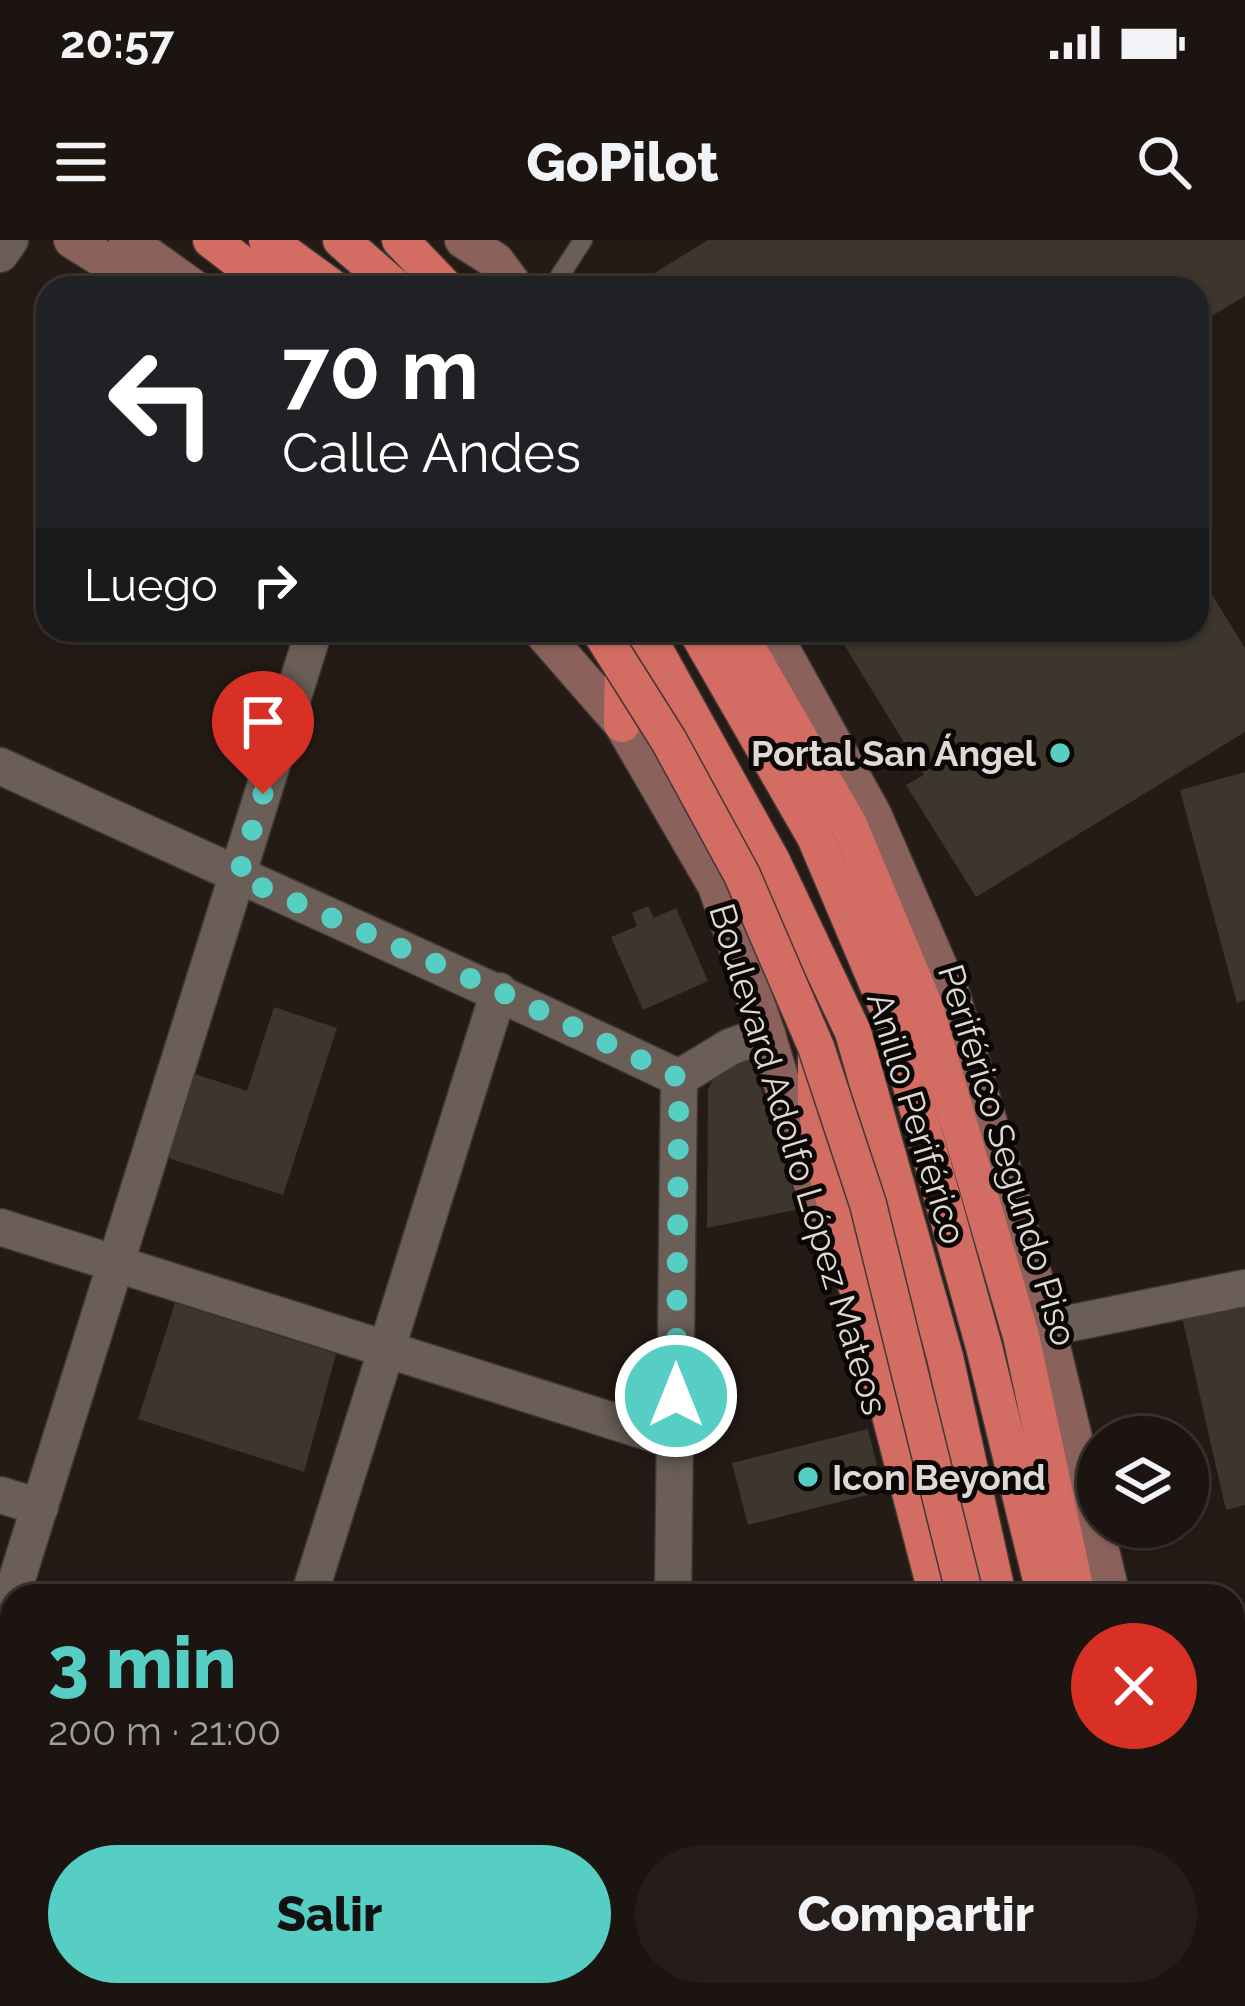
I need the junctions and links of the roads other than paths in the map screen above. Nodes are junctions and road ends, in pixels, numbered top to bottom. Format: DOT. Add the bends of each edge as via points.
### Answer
graph roads {
  1 [pos="10,240"];
  2 [pos="72,240"];
  3 [pos="127,240"];
  4 [pos="211,240"];
  5 [pos="267,240"];
  6 [pos="341,240"];
  7 [pos="400,240"];
  8 [pos="463,240"];
  9 [pos="583,240"];
  10 [pos="0,254"];
  11 [pos="507,263"];
  12 [pos="129,276"];
  13 [pos="177,276"];
  14 [pos="258,276"];
  15 [pos="316,276"];
  16 [pos="382,276"];
  17 [pos="434,276"];
  18 [pos="560,276"];
  19 [pos="310,642"];
  20 [pos="550,642"];
  21 [pos="607,642"];
  22 [pos="623,642"];
  23 [pos="651,642"];
  24 [pos="704,642"];
  25 [pos="743,642"];
  26 [pos="775,642"];
  27 [pos="622,724"];
  28 [pos="0,766"];
  29 [pos="238,877"];
  30 [pos="499,991"];
  31 [pos="767,1034"];
  32 [pos="816,1047"];
  33 [pos="679,1078"];
  34 [pos="0,1227"];
  35 [pos="114,1262"];
  36 [pos="1245,1288"];
  37 [pos="1072,1323"];
  38 [pos="386,1348"];
  39 [pos="676,1441"];
  40 [pos="0,1495"];
  41 [pos="40,1507"];
  42 [pos="16,1584"];
  43 [pos="313,1584"];
  44 [pos="674,1584"];
  45 [pos="918,1584"];
  46 [pos="934,1584"];
  47 [pos="962,1584"];
  48 [pos="995,1584"];
  49 [pos="1042,1584"];
  50 [pos="1074,1584"];
  51 [pos="1109,1584"];
  1 -- 10 [label="street"];
  2 -- 12 [label="main road"];
  3 -- 13 [label="main road"];
  4 -- 14 [label="highway"];
  5 -- 15 [label="highway"];
  6 -- 16 [label="highway"];
  7 -- 17 [label="highway"];
  8 -- 11 [label="main road"];
  9 -- 18 [label="lane"];
  19 -- 29 [label="street"];
  20 -- 27 [label="main road, Boulevard Adolfo López Mateos"];
  21 -- 32 [label="highway, bridge" via="742,875"];
  22 -- 27 [label="highway"];
  23 -- 48 [label="highway, Anillo Periférico" via="772,861 853,1032 945,1357"];
  24 -- 49 [label="highway, Anillo Periférico" via="815,837 893,1021"];
  25 -- 50 [label="highway, Periférico Segundo Piso" via="849,825 925,1007 1021,1336"];
  26 -- 51 [label="main road" via="873,814 952,996 1041,1301"];
  27 -- 31 [label="main road, Boulevard Adolfo López Mateos" via="716,886"];
  28 -- 29 [label="street"];
  29 -- 30 [label="street"];
  29 -- 35 [label="street"];
  30 -- 33 [label="street"];
  30 -- 38 [label="street"];
  31 -- 33 [label="street"];
  31 -- 45 [label="main road, Boulevard Adolfo López Mateos" via="860,1341"];
  32 -- 46 [label="highway" via="825,1165"];
  32 -- 47 [label="highway, bridge" via="868,1204"];
  33 -- 39 [label="street"];
  34 -- 35 [label="street"];
  35 -- 38 [label="street"];
  35 -- 41 [label="street"];
  36 -- 37 [label="street"];
  38 -- 39 [label="street"];
  38 -- 43 [label="street"];
  39 -- 44 [label="street"];
  40 -- 41 [label="street"];
  41 -- 42 [label="street"];
}
